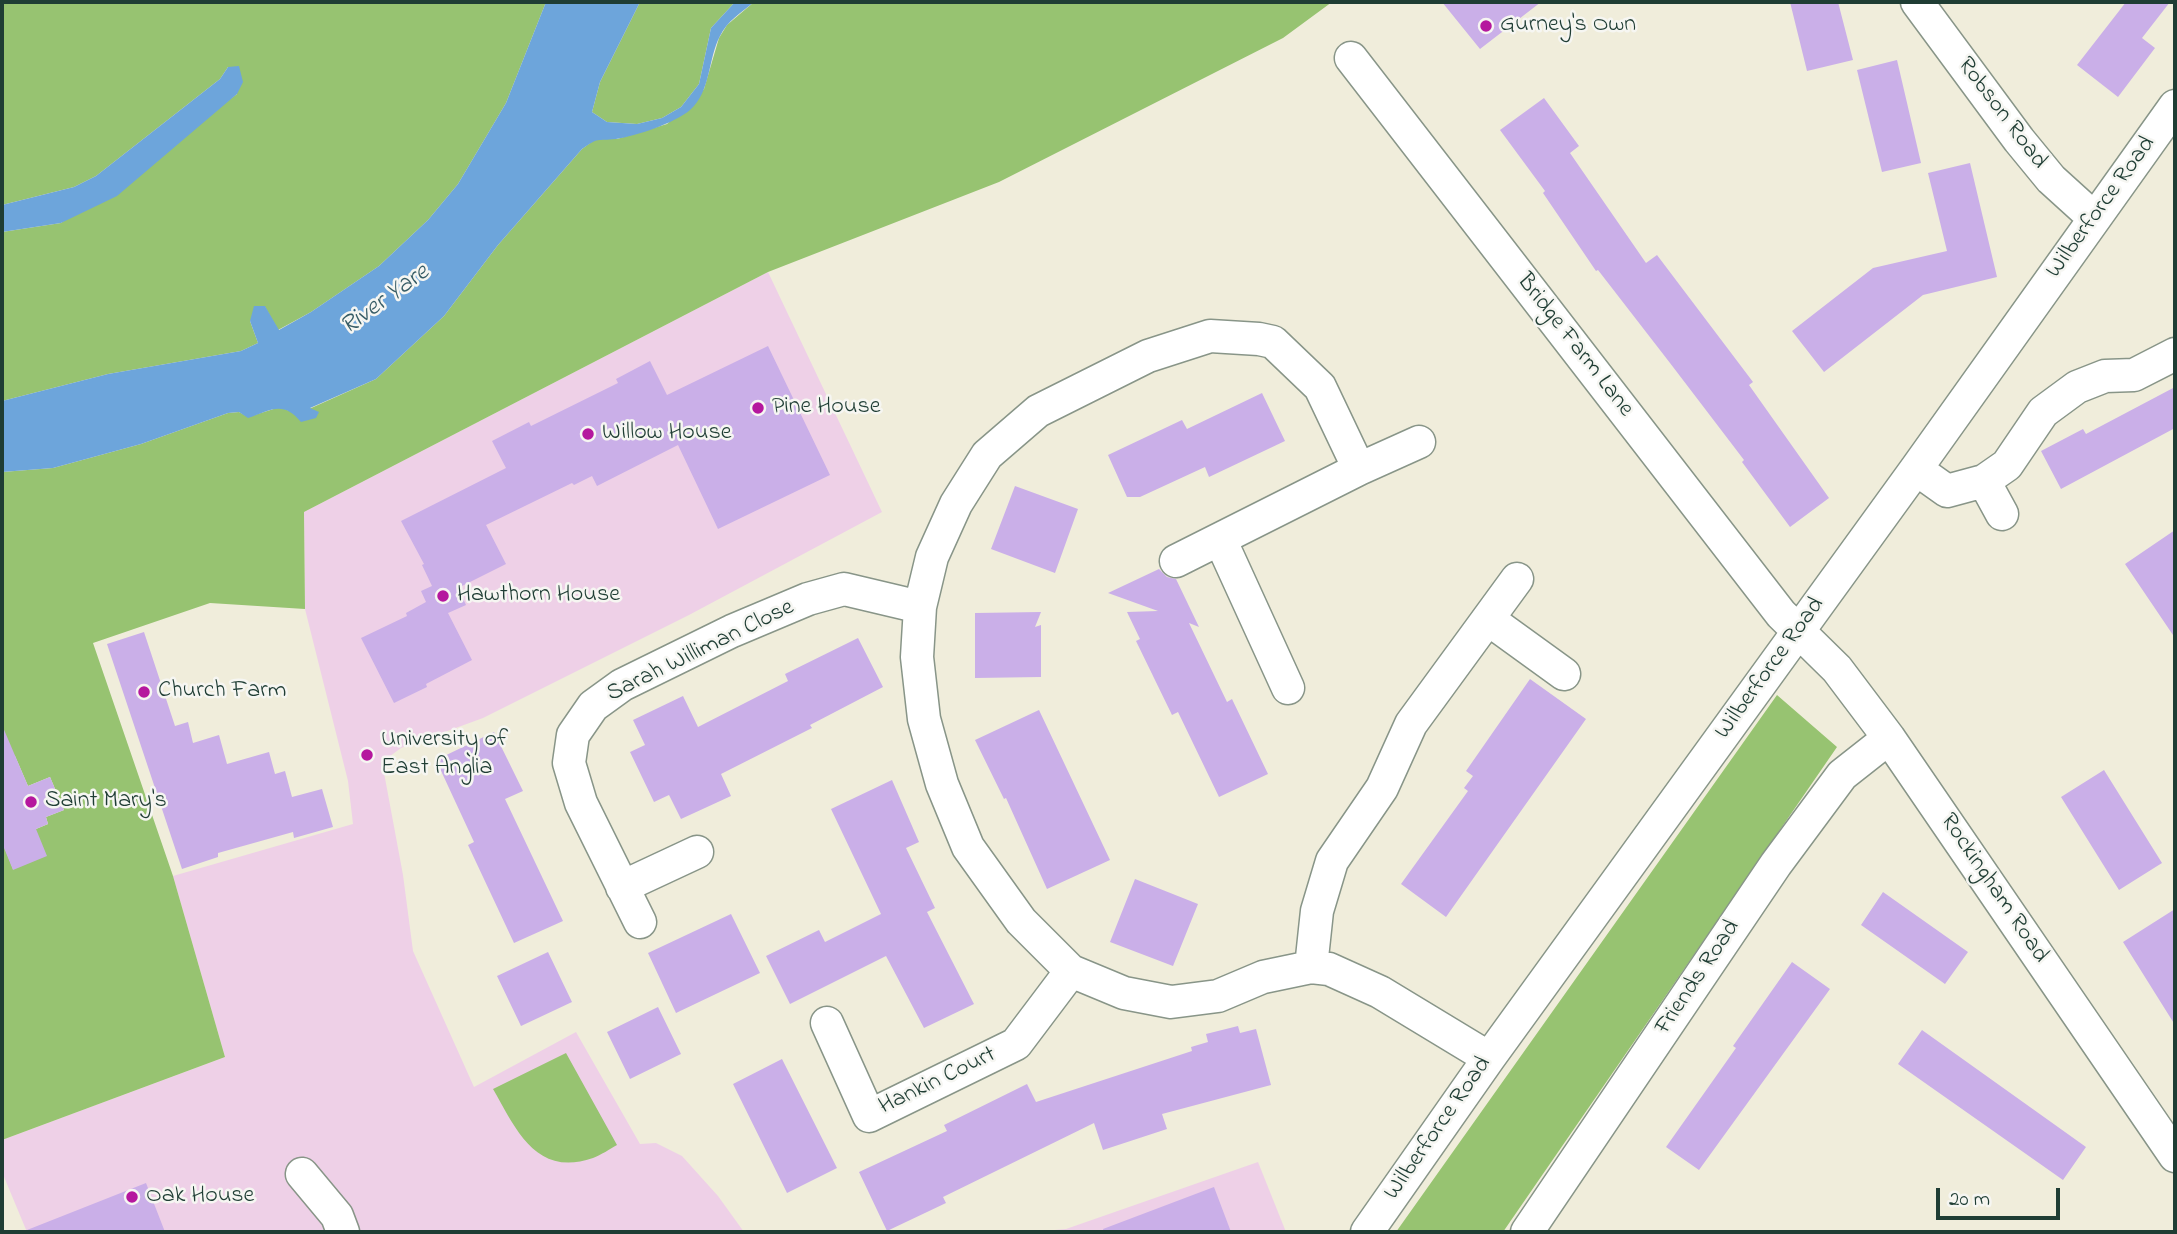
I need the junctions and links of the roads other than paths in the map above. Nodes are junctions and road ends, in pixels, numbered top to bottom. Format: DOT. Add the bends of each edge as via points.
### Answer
graph roads {
  1 [pos="1917,2"];
  2 [pos="1351,58"];
  3 [pos="2175,106"];
  4 [pos="2094,218"];
  5 [pos="2175,354"];
  6 [pos="1419,442"];
  7 [pos="1359,469"];
  8 [pos="1916,469"];
  9 [pos="1984,481"];
  10 [pos="2002,514"];
  11 [pos="1220,539"];
  12 [pos="1176,561"];
  13 [pos="1517,579"];
  14 [pos="920,607"];
  15 [pos="1488,619"];
  16 [pos="1799,631"];
  17 [pos="1564,674"];
  18 [pos="1288,688"];
  19 [pos="1889,738"];
  20 [pos="697,852"];
  21 [pos="622,887"];
  22 [pos="640,922"];
  23 [pos="1311,967"];
  24 [pos="1071,971"];
  25 [pos="827,1023"];
  26 [pos="1489,1058"];
  27 [pos="2175,1156"];
  28 [pos="302,1174"];
  29 [pos="343,1232"];
  30 [pos="1367,1232"];
  31 [pos="1527,1232"];
  1 -- 4 [label="street, Robson Road" via="2019,140"];
  2 -- 16 [label="street, Bridge Farm Lane" via="1781,614"];
  3 -- 4 [label="street, Wilberforce Road"];
  4 -- 8 [label="street, Wilberforce Road"];
  5 -- 9 [label="street" via="2134,375 2105,376 2077,387 2043,412 2007,465"];
  6 -- 7 [label="street"];
  7 -- 11 [label="street"];
  7 -- 14 [label="street" via="1320,387 1273,342 1210,336 1148,356 1038,411 987,455 956,505 932,557"];
  8 -- 9 [label="street" via="1947,491"];
  8 -- 16 [label="street, Wilberforce Road"];
  9 -- 10 [label="street"];
  11 -- 12 [label="street"];
  11 -- 18 [label="street"];
  13 -- 15 [label="street"];
  14 -- 21 [label="street, Sarah Williman Close" via="844,589 808,599 622,685 593,706 573,735 569,763 581,803"];
  14 -- 24 [label="street" via="917,657 924,719 942,784 968,847 1021,921"];
  15 -- 17 [label="street"];
  15 -- 23 [label="street" via="1411,724 1382,788 1332,861 1317,911"];
  16 -- 19 [label="street, Rockingham Road" via="1837,669"];
  16 -- 26 [label="street, Wilberforce Road"];
  19 -- 27 [label="street, Rockingham Road"];
  19 -- 31 [label="street, Friends Road" via="1842,775 1776,864"];
  20 -- 21 [label="street"];
  21 -- 22 [label="street, Sarah Williman Close"];
  23 -- 24 [label="street" via="1263,977 1218,996 1171,1002 1124,993"];
  23 -- 26 [label="street" via="1329,969 1380,992"];
  24 -- 25 [label="street, Hankin Court" via="1016,1044 869,1116"];
  26 -- 30 [label="street, Wilberforce Road"];
  28 -- 29 [label="street" via="337,1216"];
}
